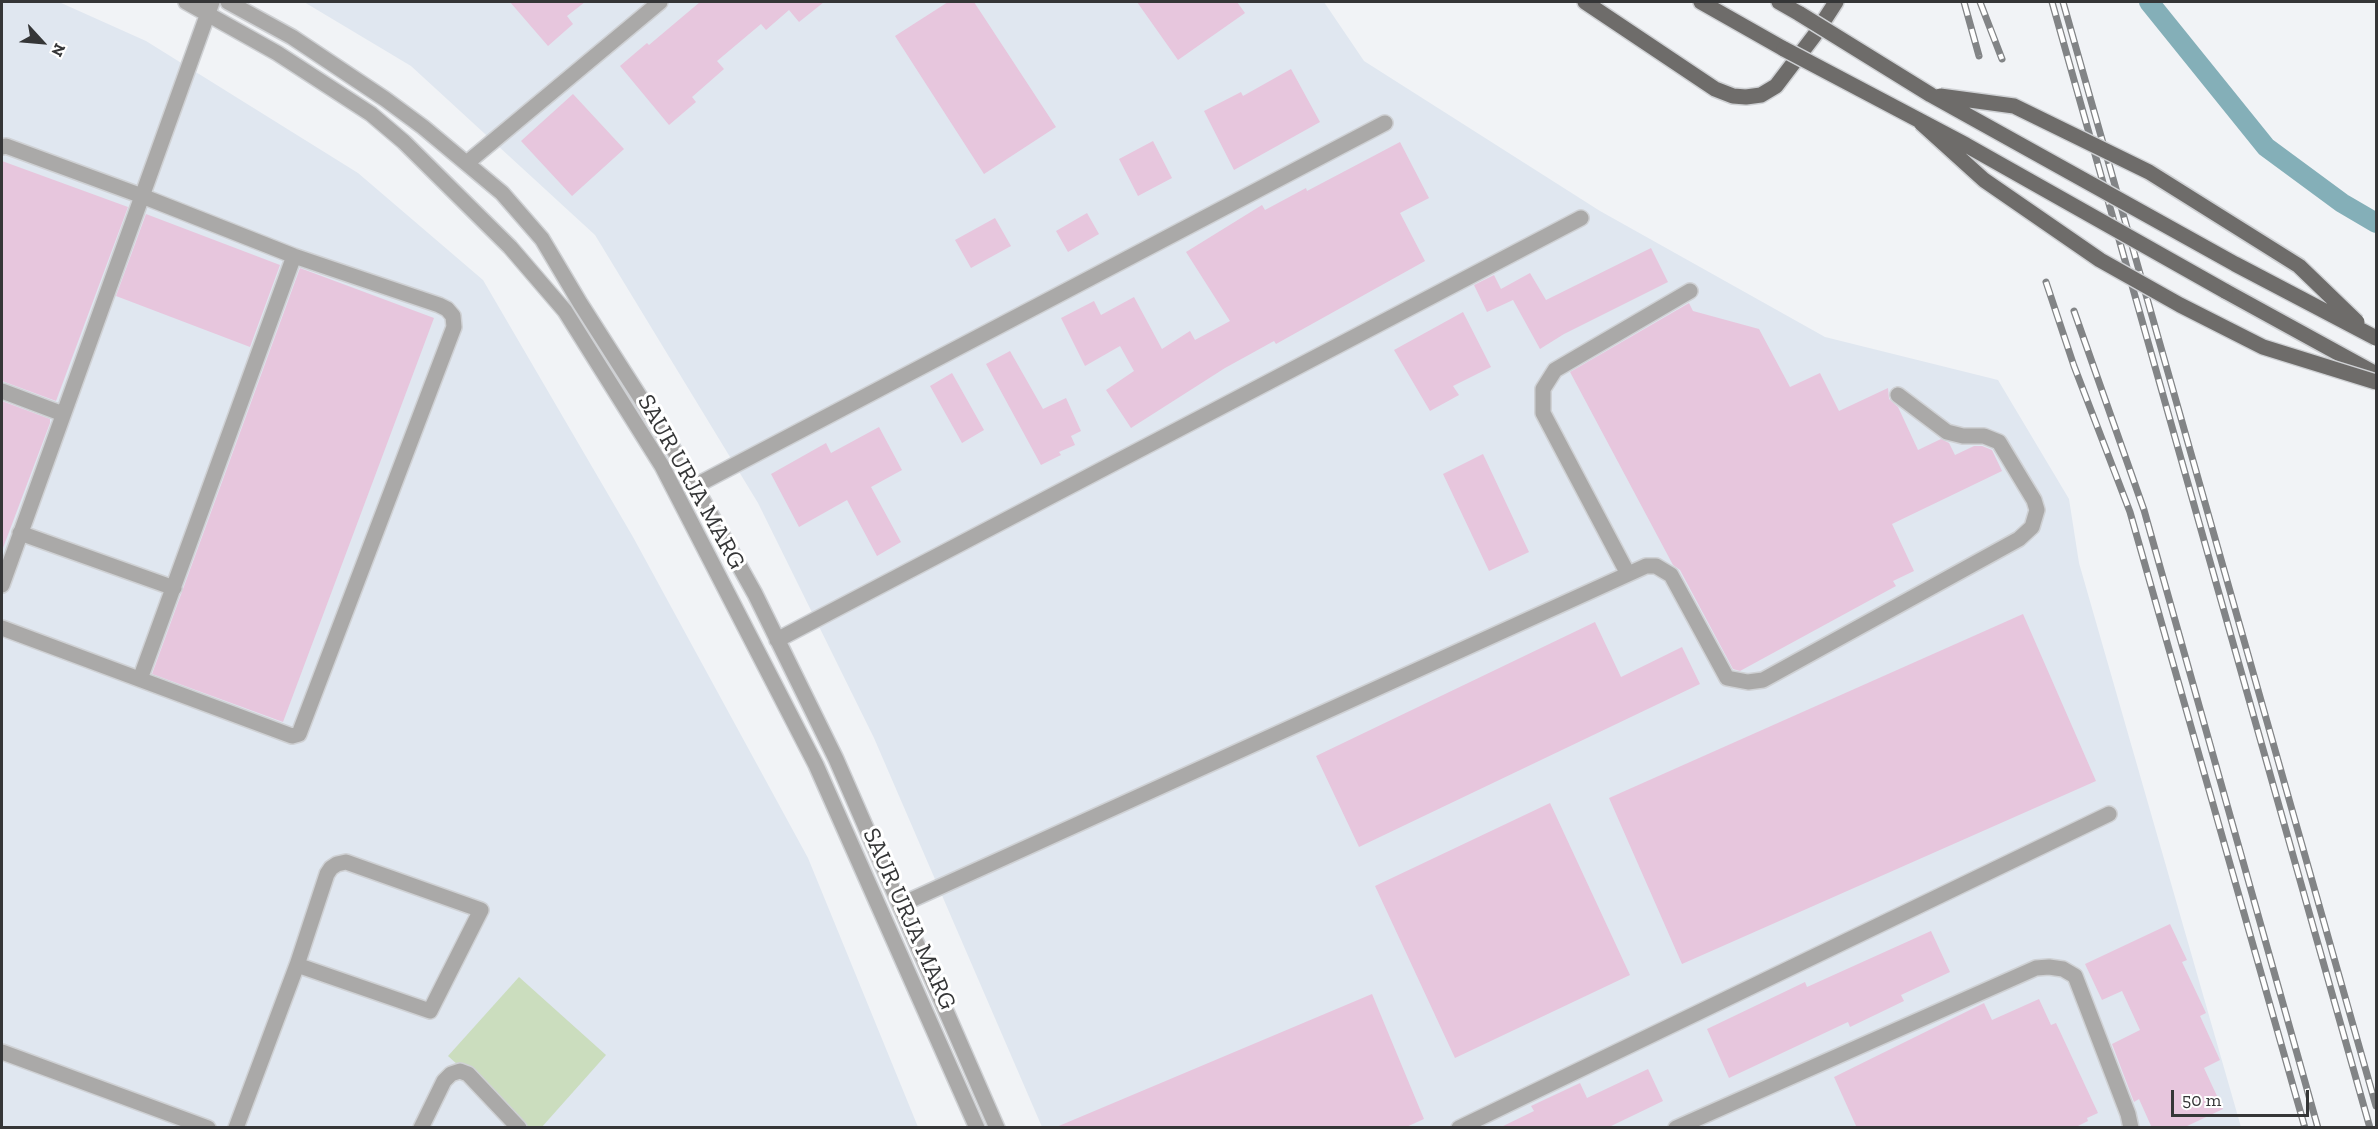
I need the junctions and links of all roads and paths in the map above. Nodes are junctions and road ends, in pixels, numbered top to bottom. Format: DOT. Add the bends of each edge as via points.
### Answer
graph roads {
  1 [pos="186,2"];
  2 [pos="228,2"];
  3 [pos="660,2"];
  4 [pos="1585,2"];
  5 [pos="1701,2"];
  6 [pos="1779,2"];
  7 [pos="1836,2"];
  8 [pos="210,7"];
  9 [pos="1931,95"];
  10 [pos="1385,123"];
  11 [pos="1921,123"];
  12 [pos="2,147"];
  13 [pos="468,162"];
  14 [pos="142,196"];
  15 [pos="1581,218"];
  16 [pos="294,256"];
  17 [pos="1690,291"];
  18 [pos="2373,336"];
  19 [pos="2376,374"];
  20 [pos="2376,382"];
  21 [pos="2,391"];
  22 [pos="1898,395"];
  23 [pos="63,414"];
  24 [pos="695,486"];
  25 [pos="20,533"];
  26 [pos="741,570"];
  27 [pos="1628,573"];
  28 [pos="720,581"];
  29 [pos="2,585"];
  30 [pos="174,588"];
  31 [pos="2,628"];
  32 [pos="777,640"];
  33 [pos="140,679"];
  34 [pos="2109,814"];
  35 [pos="900,905"];
  36 [pos="297,965"];
  37 [pos="2,1052"];
  38 [pos="208,1128"];
  39 [pos="236,1128"];
  40 [pos="421,1128"];
  41 [pos="519,1128"];
  42 [pos="977,1128"];
  43 [pos="998,1128"];
  44 [pos="1459,1128"];
  45 [pos="1676,1128"];
  46 [pos="2131,1128"];
  1 -- 8 [label="street, SAUR URJA MARG"];
  2 -- 13 [label="street, SAUR URJA MARG" via="292,37 385,99"];
  3 -- 13 [label="street"];
  4 -- 7 [label="main road" via="1714,89 1746,97 1761,95 1776,86"];
  5 -- 11 [label="main road, bridge"];
  6 -- 9 [label="main road, bridge"];
  8 -- 14 [label="street"];
  8 -- 28 [label="street, SAUR URJA MARG" via="371,114 510,247 565,310 662,466"];
  9 -- 18 [label="main road, bridge"];
  9 -- 18 [label="main road, bridge" via="2014,106 2149,172 2299,266"];
  10 -- 24 [label="street"];
  11 -- 19 [label="main road, bridge"];
  11 -- 20 [label="main road, bridge" via="1984,180 2100,260 2264,347"];
  12 -- 14 [label="street"];
  13 -- 24 [label="street, SAUR URJA MARG" via="502,193 542,239"];
  14 -- 16 [label="street"];
  14 -- 23 [label="street"];
  15 -- 32 [label="street"];
  16 -- 30 [label="street"];
  16 -- 33 [label="street" via="439,305 453,316 454,327 302,731 292,736"];
  17 -- 27 [label="street" via="1555,370 1543,389 1543,413"];
  21 -- 23 [label="street"];
  22 -- 27 [label="street" via="1947,432 1993,438 2004,447 2037,510 2028,533 1763,680 1748,682 1727,678 1722,672 1671,574 1656,566"];
  23 -- 25 [label="street"];
  24 -- 26 [label="street, SAUR URJA MARG"];
  25 -- 29 [label="street"];
  25 -- 30 [label="street"];
  26 -- 28 [label="street"];
  26 -- 32 [label="street, SAUR URJA MARG"];
  27 -- 35 [label="street"];
  28 -- 42 [label="street, SAUR URJA MARG" via="816,765"];
  30 -- 33 [label="street"];
  31 -- 33 [label="street"];
  32 -- 35 [label="street, SAUR URJA MARG" via="836,759"];
  34 -- 44 [label="street"];
  35 -- 43 [label="street, SAUR URJA MARG"];
  36 -- 36 [label="street" via="430,1011 481,910 346,862 337,864 327,874"];
  36 -- 39 [label="street"];
  37 -- 38 [label="street"];
  40 -- 41 [label="street" via="444,1081 460,1071 468,1074"];
  45 -- 46 [label="street" via="2036,968 2049,967 2075,976"];
}
